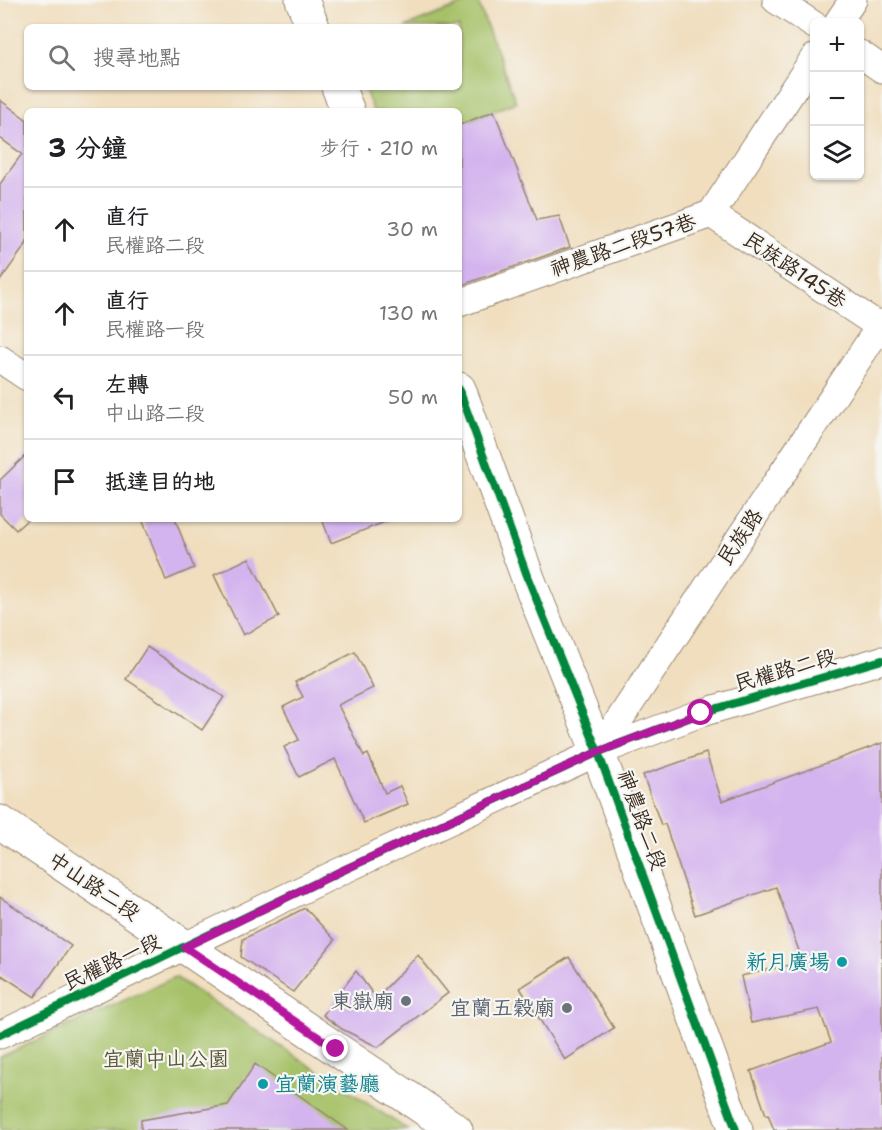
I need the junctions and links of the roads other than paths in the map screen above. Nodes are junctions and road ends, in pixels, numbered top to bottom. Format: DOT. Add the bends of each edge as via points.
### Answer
graph roads {
  1 [pos="302,0"];
  2 [pos="776,0"];
  3 [pos="853,0"];
  4 [pos="841,18"];
  5 [pos="810,22"];
  6 [pos="312,24"];
  7 [pos="864,57"];
  8 [pos="810,64"];
  9 [pos="882,69"];
  10 [pos="339,90"];
  11 [pos="347,108"];
  12 [pos="711,214"];
  13 [pos="462,302"];
  14 [pos="881,326"];
  15 [pos="0,359"];
  16 [pos="24,375"];
  17 [pos="462,397"];
  18 [pos="882,660"];
  19 [pos="598,752"];
  20 [pos="0,822"];
  21 [pos="185,947"];
  22 [pos="0,1035"];
  23 [pos="456,1130"];
  24 [pos="736,1130"];
  1 -- 6 [label="street"];
  2 -- 5 [label="street"];
  3 -- 4 [label="street"];
  7 -- 9 [label="street"];
  8 -- 12 [label="street, 神農路二段57巷"];
  10 -- 11 [label="street"];
  12 -- 13 [label="street, 神農路二段57巷"];
  12 -- 14 [label="street, 民族路145巷"];
  14 -- 19 [label="street, 民族路"];
  15 -- 16 [label="street"];
  17 -- 19 [label="street, 神農路二段"];
  18 -- 19 [label="street, 民權路二段" via="701,713"];
  19 -- 21 [label="street, 民權路一段"];
  19 -- 24 [label="street, 神農路二段"];
  20 -- 21 [label="street, 中山路二段"];
  21 -- 22 [label="street, 民權路一段"];
  21 -- 23 [label="street, 中山路二段"];
}
